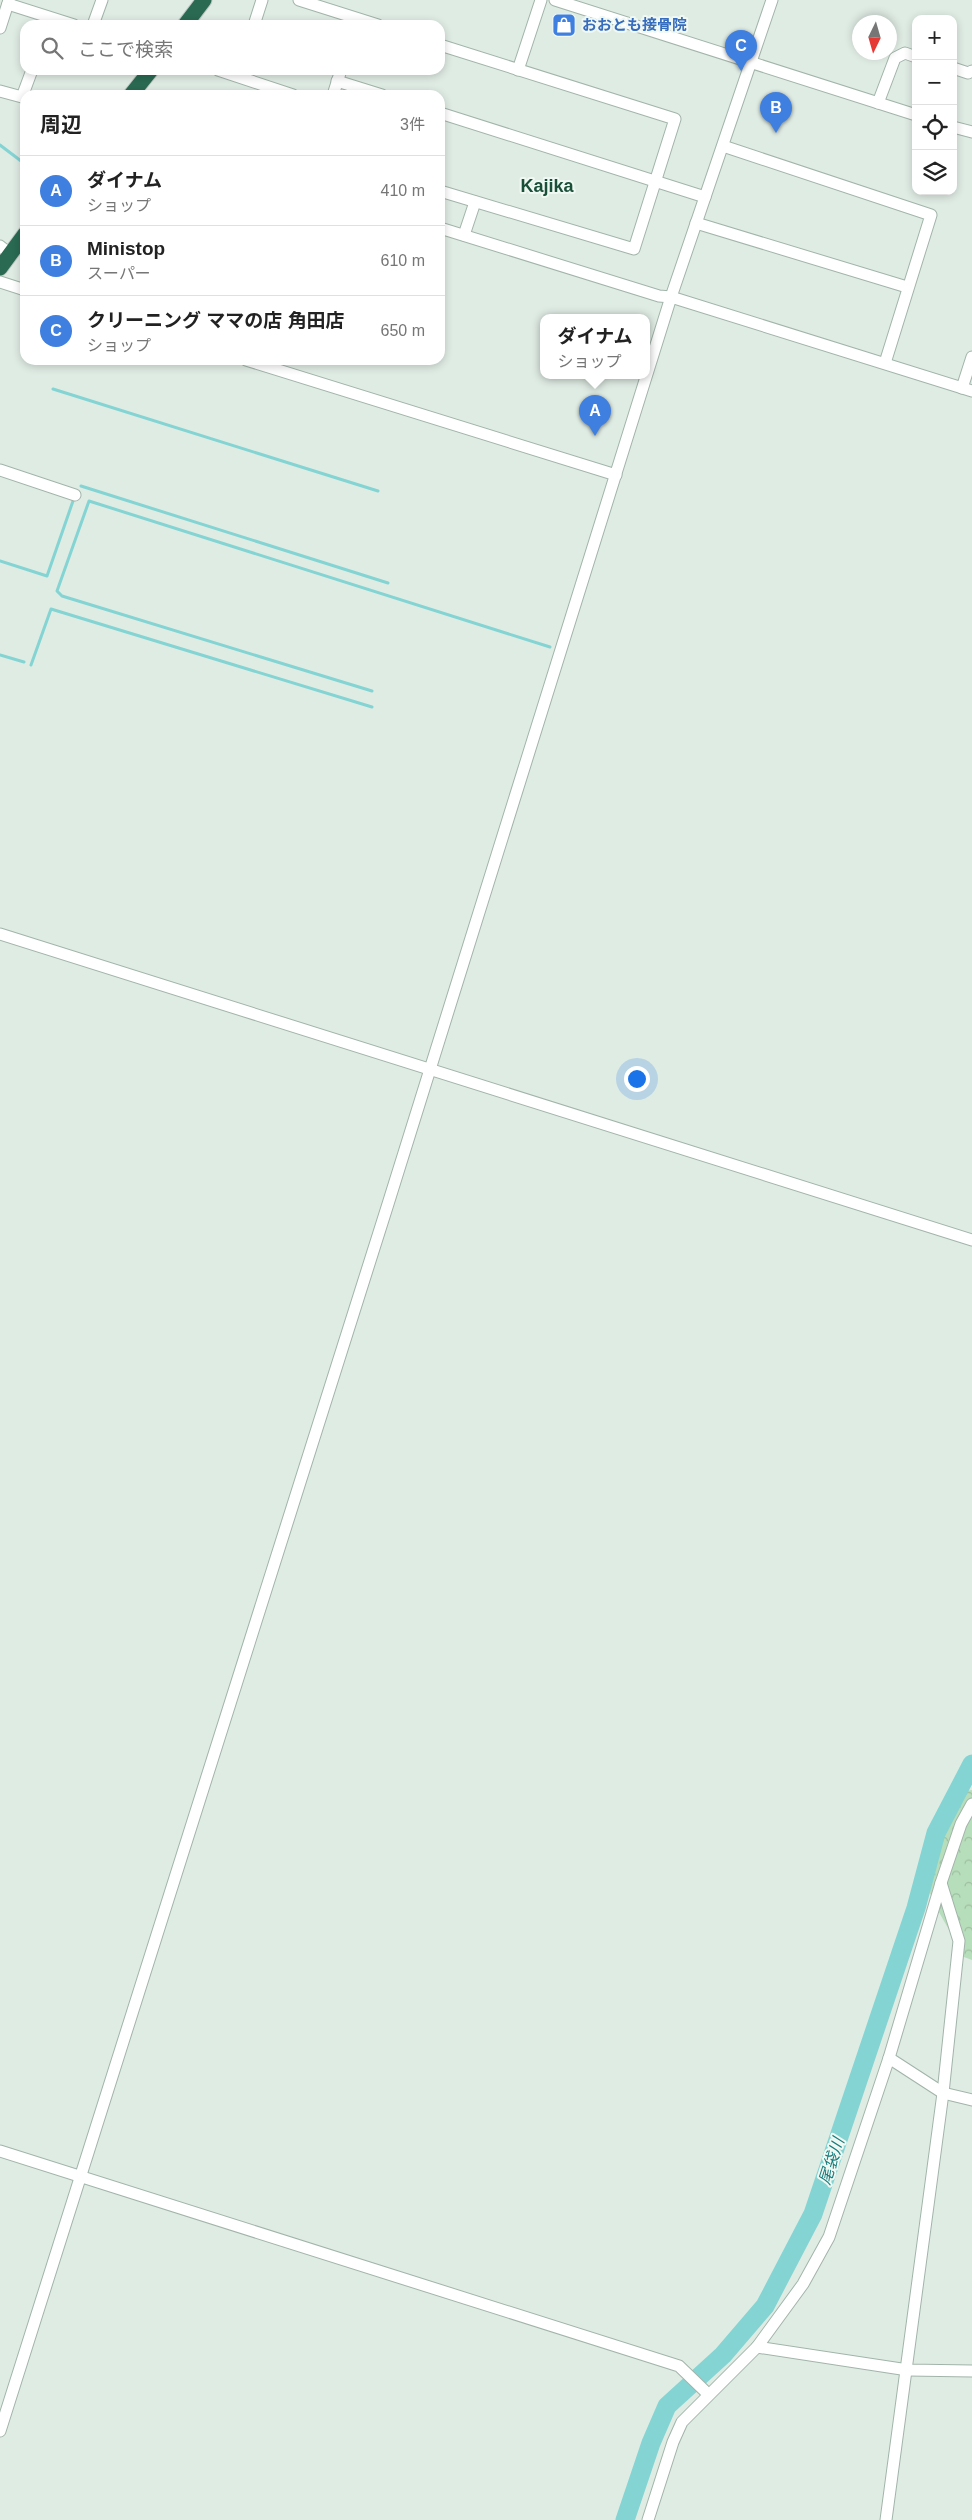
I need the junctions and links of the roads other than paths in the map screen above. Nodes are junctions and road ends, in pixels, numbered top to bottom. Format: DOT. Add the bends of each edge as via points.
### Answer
graph roads {
  1 [pos="102,0"];
  2 [pos="204,0"];
  3 [pos="262,0"];
  4 [pos="299,0"];
  5 [pos="541,0"];
  6 [pos="555,0"];
  7 [pos="772,0"];
  8 [pos="8,2"];
  9 [pos="48,20"];
  10 [pos="95,20"];
  11 [pos="189,20"];
  12 [pos="256,20"];
  13 [pos="350,20"];
  14 [pos="0,28"];
  15 [pos="445,47"];
  16 [pos="912,56"];
  17 [pos="752,63"];
  18 [pos="957,69"];
  19 [pos="518,70"];
  20 [pos="972,71"];
  21 [pos="30,75"];
  22 [pos="147,75"];
  23 [pos="241,75"];
  24 [pos="339,75"];
  25 [pos="25,90"];
  26 [pos="135,90"];
  27 [pos="262,90"];
  28 [pos="334,90"];
  29 [pos="371,90"];
  30 [pos="0,91"];
  31 [pos="20,96"];
  32 [pos="878,103"];
  33 [pos="912,114"];
  34 [pos="445,115"];
  35 [pos="957,128"];
  36 [pos="972,132"];
  37 [pos="723,146"];
  38 [pos="656,182"];
  39 [pos="445,192"];
  40 [pos="706,197"];
  41 [pos="475,202"];
  42 [pos="696,223"];
  43 [pos="445,229"];
  44 [pos="464,235"];
  45 [pos="20,238"];
  46 [pos="5,250"];
  47 [pos="0,268"];
  48 [pos="0,282"];
  49 [pos="907,287"];
  50 [pos="20,288"];
  51 [pos="671,296"];
  52 [pos="972,357"];
  53 [pos="885,363"];
  54 [pos="650,364"];
  55 [pos="262,365"];
  56 [pos="645,379"];
  57 [pos="967,389"];
  58 [pos="0,470"];
  59 [pos="616,475"];
  60 [pos="75,495"];
  61 [pos="0,934"];
  62 [pos="430,1069"];
  63 [pos="972,1240"];
  64 [pos="972,1804"];
  65 [pos="941,1883"];
  66 [pos="889,2058"];
  67 [pos="943,2093"];
  68 [pos="972,2100"];
  69 [pos="0,2151"];
  70 [pos="79,2176"];
  71 [pos="757,2347"];
  72 [pos="908,2370"];
  73 [pos="972,2371"];
  74 [pos="706,2391"];
  75 [pos="0,2430"];
  76 [pos="648,2520"];
  77 [pos="886,2520"];
  1 -- 10 [label="street"];
  2 -- 11 [label="highway"];
  3 -- 12 [label="street"];
  4 -- 13 [label="street"];
  5 -- 19 [label="street"];
  6 -- 17 [label="street"];
  7 -- 17 [label="street"];
  8 -- 9 [label="street"];
  8 -- 14 [label="street"];
  15 -- 19 [label="street"];
  16 -- 32 [label="street" via="905,53 895,58"];
  17 -- 32 [label="street"];
  17 -- 37 [label="street"];
  18 -- 20 [label="street"];
  19 -- 38 [label="street" via="675,119"];
  21 -- 25 [label="street"];
  22 -- 26 [label="highway"];
  23 -- 27 [label="street"];
  24 -- 28 [label="street"];
  24 -- 29 [label="street"];
  30 -- 31 [label="street"];
  32 -- 33 [label="street"];
  34 -- 38 [label="street"];
  35 -- 36 [label="street"];
  37 -- 40 [label="street"];
  37 -- 49 [label="street" via="931,214"];
  38 -- 40 [label="street"];
  38 -- 41 [label="street" via="634,249"];
  39 -- 41 [label="street"];
  40 -- 42 [label="street"];
  41 -- 44 [label="street"];
  42 -- 49 [label="street"];
  42 -- 51 [label="street"];
  43 -- 44 [label="street"];
  44 -- 51 [label="street" via="659,296"];
  45 -- 46 [label="highway"];
  46 -- 47 [label="highway"];
  48 -- 50 [label="street"];
  49 -- 53 [label="street"];
  51 -- 53 [label="street"];
  51 -- 54 [label="street"];
  52 -- 57 [label="street"];
  53 -- 57 [label="street"];
  55 -- 59 [label="street"];
  56 -- 59 [label="street"];
  58 -- 60 [label="street"];
  59 -- 62 [label="street"];
  61 -- 62 [label="street"];
  62 -- 63 [label="street"];
  62 -- 70 [label="street"];
  64 -- 65 [label="street" via="961,1824"];
  65 -- 66 [label="street"];
  65 -- 67 [label="street" via="959,1941"];
  66 -- 67 [label="street"];
  66 -- 71 [label="street" via="828,2237 804,2284"];
  67 -- 68 [label="street"];
  67 -- 72 [label="street"];
  69 -- 70 [label="street"];
  70 -- 74 [label="street" via="679,2366"];
  70 -- 75 [label="street"];
  71 -- 72 [label="street"];
  71 -- 74 [label="street"];
  72 -- 73 [label="street"];
  72 -- 77 [label="street"];
  74 -- 76 [label="street" via="682,2422 672,2442"];
}
